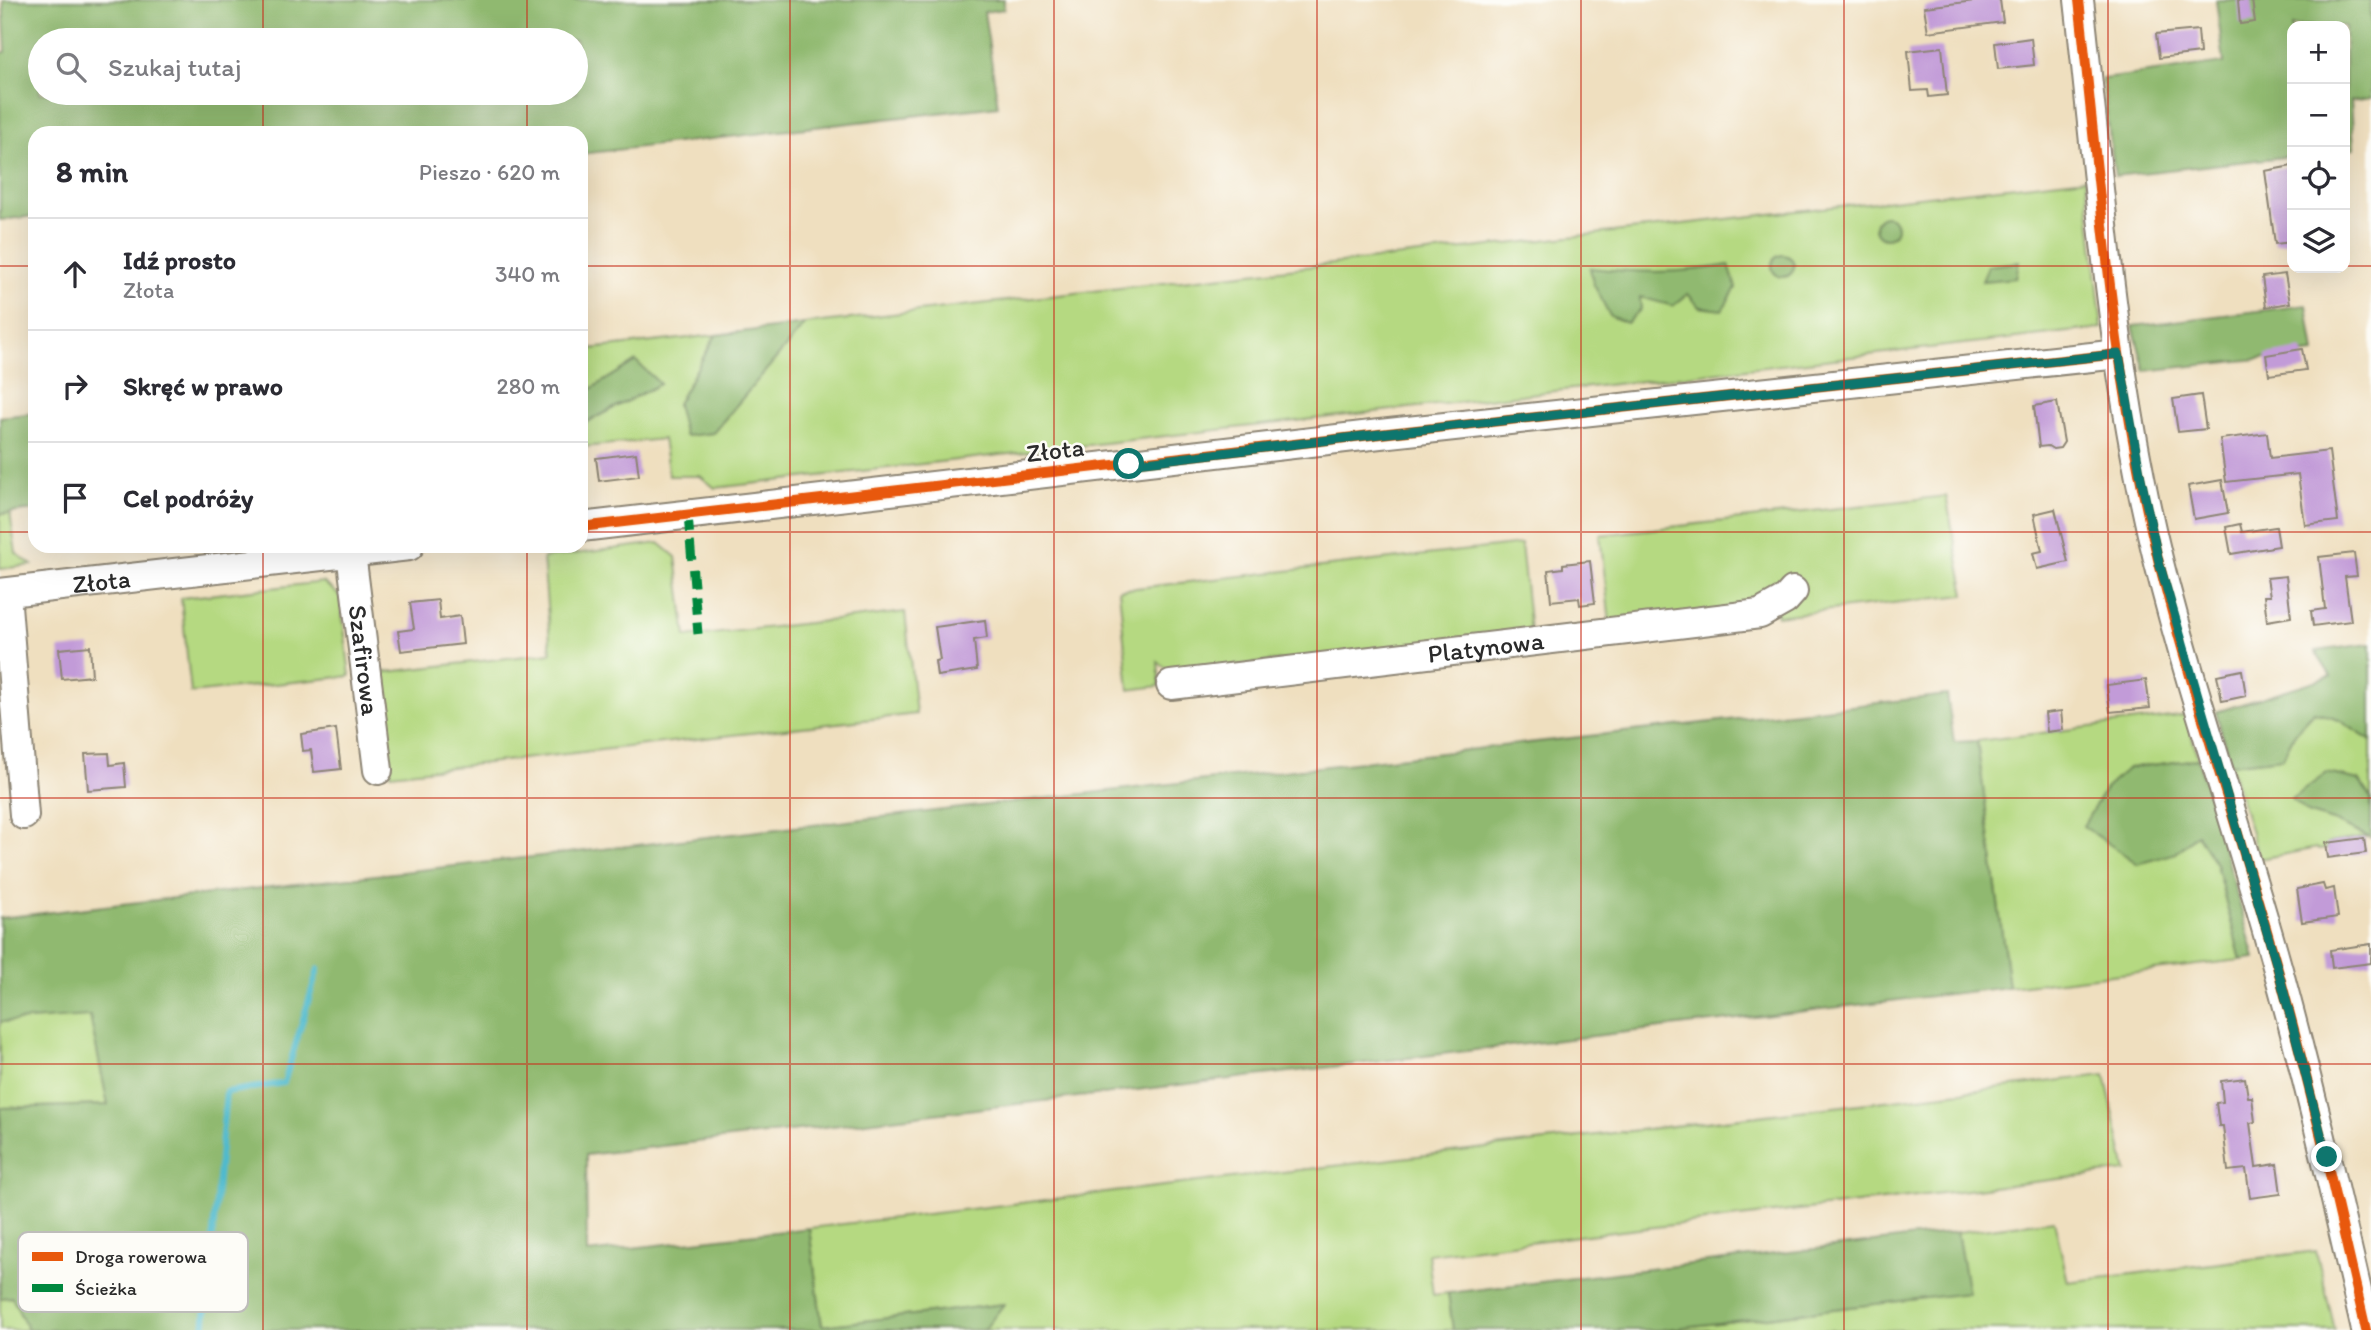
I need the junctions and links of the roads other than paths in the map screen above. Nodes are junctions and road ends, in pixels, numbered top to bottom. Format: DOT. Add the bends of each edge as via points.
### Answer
graph roads {
  1 [pos="2079,0"];
  2 [pos="2119,354"];
  3 [pos="588,526"];
  4 [pos="343,553"];
  5 [pos="351,553"];
  6 [pos="1793,592"];
  7 [pos="3,593"];
  8 [pos="1171,685"];
  9 [pos="377,770"];
  10 [pos="24,815"];
  11 [pos="2366,1330"];
  1 -- 2 [label="street"];
  2 -- 3 [label="street, Złota"];
  2 -- 11 [label="street" via="2159,562 2280,977"];
  4 -- 7 [label="street, Złota"];
  5 -- 9 [label="street, Szafirowa"];
  6 -- 8 [label="street, Platynowa" via="1760,614"];
  7 -- 10 [label="street"];
}
